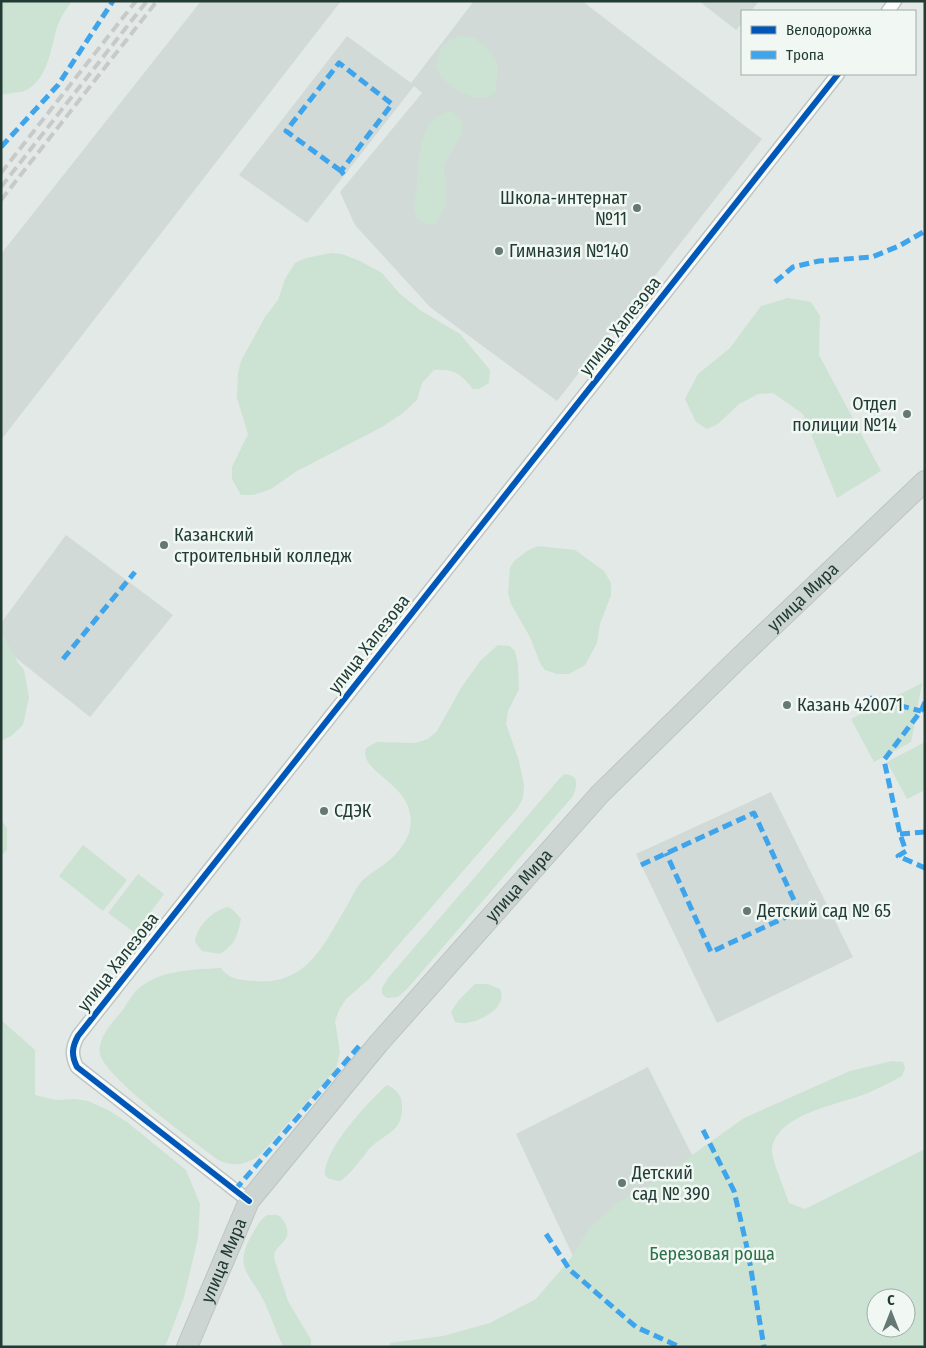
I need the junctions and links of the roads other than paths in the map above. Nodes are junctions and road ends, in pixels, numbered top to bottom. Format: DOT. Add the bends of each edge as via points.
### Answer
graph roads {
  1 [pos="837,75"];
  2 [pos="925,481"];
  3 [pos="249,1201"];
  4 [pos="187,1347"];
  1 -- 3 [label="street, улица Халезова" via="74,1043 73,1057 77,1067"];
  2 -- 3 [label="main road, улица Мира" via="600,794 378,1044"];
  3 -- 4 [label="main road, улица Мира"];
}
